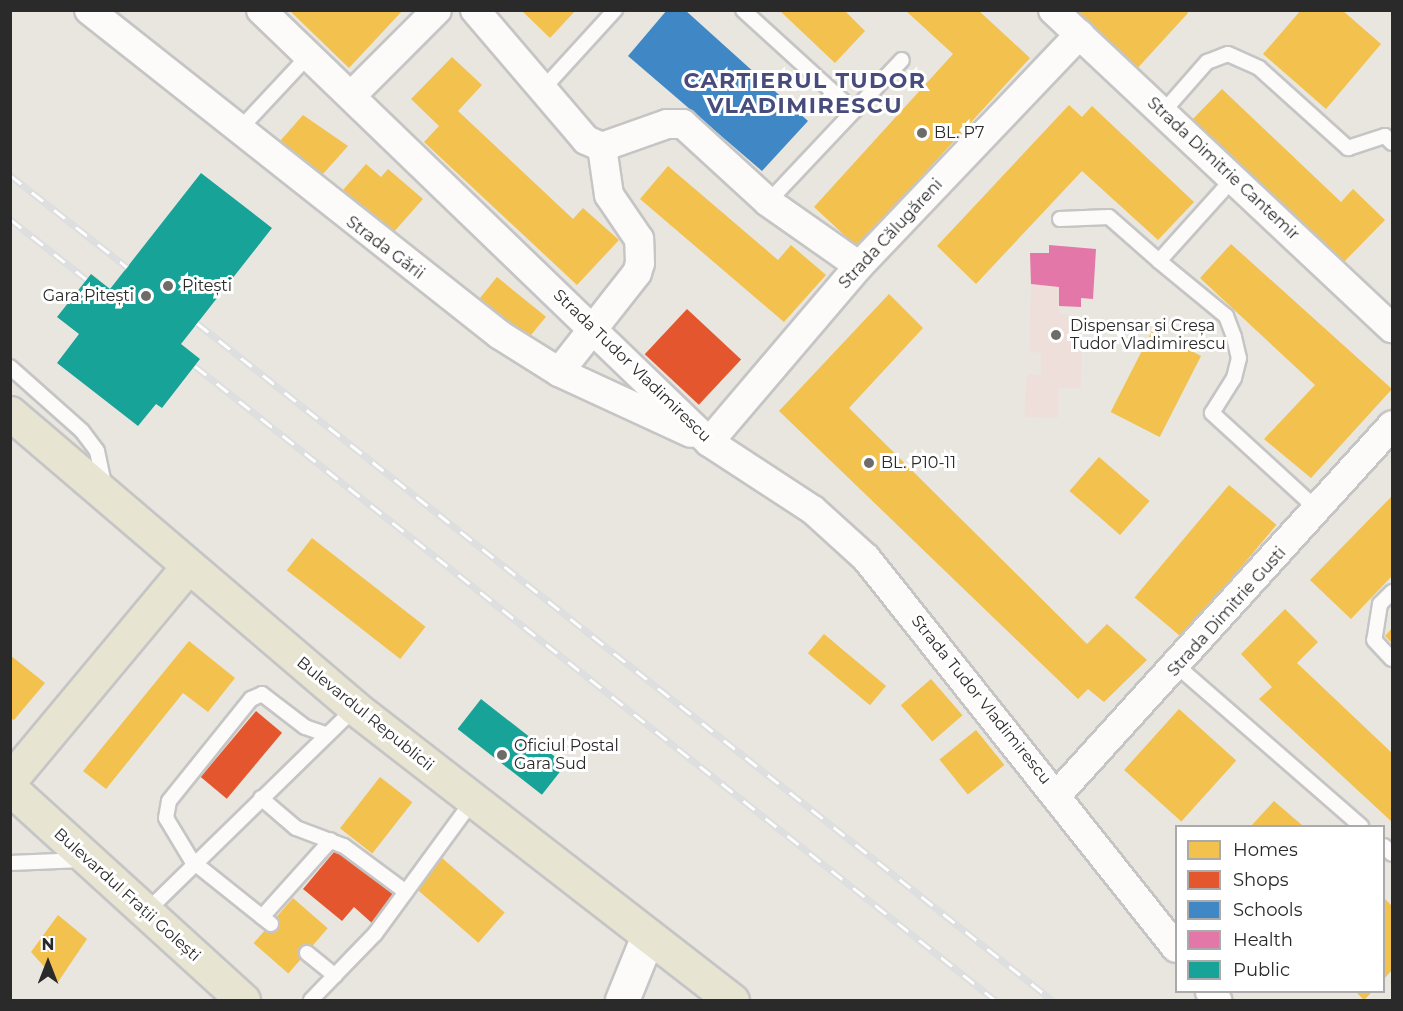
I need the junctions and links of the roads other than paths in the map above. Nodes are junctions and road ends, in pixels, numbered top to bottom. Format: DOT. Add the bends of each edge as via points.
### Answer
graph roads {
  1 [pos="89,10"];
  2 [pos="261,10"];
  3 [pos="436,10"];
  4 [pos="475,10"];
  5 [pos="615,10"];
  6 [pos="743,10"];
  7 [pos="1053,10"];
  8 [pos="1080,34"];
  9 [pos="309,55"];
  10 [pos="902,60"];
  11 [pos="541,92"];
  12 [pos="352,95"];
  13 [pos="854,111"];
  14 [pos="1163,112"];
  15 [pos="238,131"];
  16 [pos="1392,143"];
  17 [pos="602,147"];
  18 [pos="1233,180"];
  19 [pos="768,202"];
  20 [pos="1060,219"];
  21 [pos="1159,261"];
  22 [pos="859,266"];
  23 [pos="1392,328"];
  24 [pos="593,329"];
  25 [pos="10,367"];
  26 [pos="559,372"];
  27 [pos="10,413"];
  28 [pos="1392,425"];
  29 [pos="709,442"];
  30 [pos="107,499"];
  31 [pos="1319,511"];
  32 [pos="186,569"];
  33 [pos="1392,592"];
  34 [pos="1392,658"];
  35 [pos="1177,666"];
  36 [pos="355,708"];
  37 [pos="325,734"];
  38 [pos="10,780"];
  39 [pos="10,789"];
  40 [pos="1057,795"];
  41 [pos="261,798"];
  42 [pos="473,800"];
  43 [pos="1360,825"];
  44 [pos="331,840"];
  45 [pos="88,860"];
  46 [pos="192,861"];
  47 [pos="10,864"];
  48 [pos="406,892"];
  49 [pos="146,912"];
  50 [pos="648,936"];
  51 [pos="1175,947"];
  52 [pos="307,953"];
  53 [pos="335,976"];
  54 [pos="243,1000"];
  55 [pos="311,1000"];
  56 [pos="622,1000"];
  57 [pos="732,1000"];
  1 -- 15 [label="street, Strada Gării"];
  2 -- 9 [label="street, Strada Tudor Vladimirescu"];
  3 -- 12 [label="street"];
  4 -- 11 [label="street"];
  5 -- 11 [label="lane"];
  6 -- 13 [label="lane"];
  7 -- 8 [label="street, Strada Dimitrie Cantemir"];
  8 -- 14 [label="street, Strada Dimitrie Cantemir"];
  8 -- 22 [label="street, Strada Călugăreni"];
  9 -- 12 [label="street, Strada Tudor Vladimirescu"];
  9 -- 15 [label="lane"];
  10 -- 13 [label="lane"];
  11 -- 17 [label="street" via="586,140"];
  12 -- 24 [label="street, Strada Tudor Vladimirescu"];
  13 -- 19 [label="lane"];
  14 -- 16 [label="lane" via="1207,62 1228,54 1259,68 1348,148 1385,136"];
  14 -- 18 [label="street, Strada Dimitrie Cantemir"];
  15 -- 26 [label="street, Strada Gării" via="473,315"];
  17 -- 19 [label="street" via="666,124 683,124"];
  17 -- 24 [label="street" via="609,195 641,251 637,273"];
  18 -- 21 [label="lane"];
  18 -- 23 [label="street, Strada Dimitrie Cantemir"];
  19 -- 22 [label="street"];
  20 -- 21 [label="lane" via="1109,217"];
  21 -- 31 [label="lane" via="1226,316 1234,337 1239,358 1234,378 1212,413"];
  22 -- 29 [label="street, Strada Călugăreni"];
  24 -- 26 [label="street"];
  24 -- 29 [label="street, Strada Tudor Vladimirescu"];
  25 -- 30 [label="lane" via="97,452"];
  26 -- 29 [label="street, Strada Gării"];
  27 -- 30 [label="main road, Bulevardul Republicii"];
  28 -- 31 [label="street, Strada Dimitrie Gusti"];
  29 -- 40 [label="street, Strada Tudor Vladimirescu" via="813,510 866,558"];
  30 -- 32 [label="main road, Bulevardul Republicii"];
  31 -- 35 [label="street, Strada Dimitrie Gusti"];
  32 -- 36 [label="main road, Bulevardul Republicii"];
  32 -- 38 [label="main road"];
  33 -- 34 [label="lane" via="1380,604 1374,640"];
  35 -- 40 [label="street, Strada Dimitrie Gusti"];
  35 -- 43 [label="lane"];
  36 -- 37 [label="lane"];
  36 -- 42 [label="main road, Bulevardul Republicii"];
  37 -- 41 [label="lane"];
  37 -- 46 [label="lane" via="305,727 262,694 251,699 169,801 166,818"];
  39 -- 45 [label="main road, Bulevardul Frații Golești"];
  40 -- 51 [label="street, Strada Tudor Vladimirescu"];
  41 -- 44 [label="lane" via="297,828"];
  41 -- 46 [label="lane"];
  42 -- 48 [label="lane"];
  42 -- 50 [label="main road, Bulevardul Republicii"];
  44 -- 46 [label="lane" via="267,920"];
  44 -- 48 [label="lane"];
  45 -- 47 [label="lane"];
  45 -- 49 [label="main road, Bulevardul Frații Golești"];
  46 -- 49 [label="lane"];
  48 -- 53 [label="lane"];
  49 -- 54 [label="main road, Bulevardul Frații Golești"];
  50 -- 56 [label="street"];
  50 -- 57 [label="main road, Bulevardul Republicii"];
  52 -- 53 [label="lane"];
  53 -- 55 [label="lane"];
}
